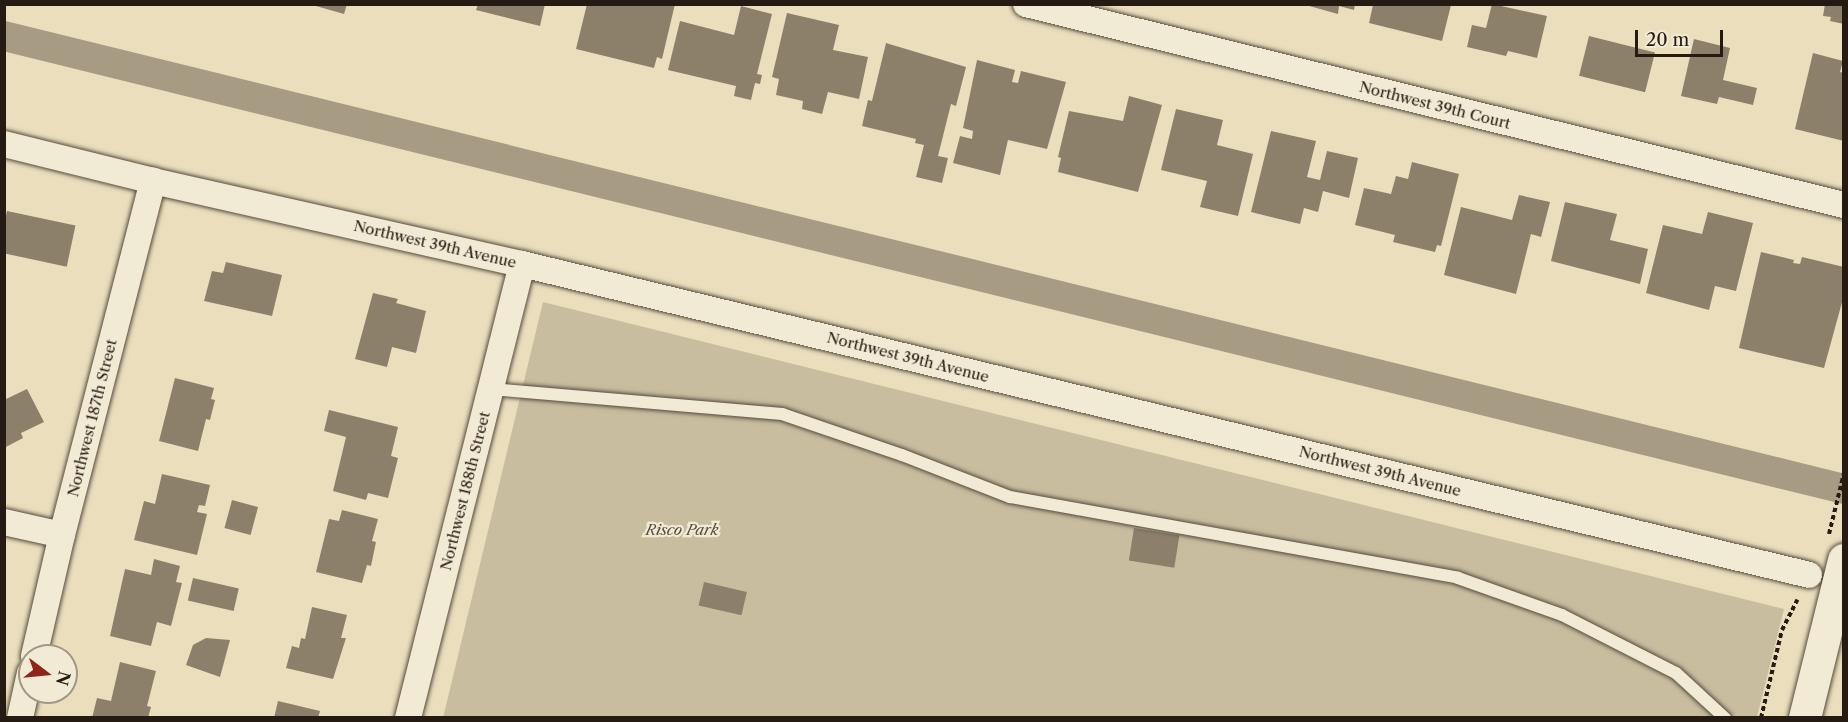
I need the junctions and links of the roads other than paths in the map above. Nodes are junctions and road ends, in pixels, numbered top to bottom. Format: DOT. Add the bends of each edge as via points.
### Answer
graph roads {
  1 [pos="1026,4"];
  2 [pos="4,144"];
  3 [pos="153,181"];
  4 [pos="1844,205"];
  5 [pos="522,264"];
  6 [pos="490,389"];
  7 [pos="4,522"];
  8 [pos="62,535"];
  9 [pos="1836,549"];
  10 [pos="1809,575"];
  11 [pos="37,644"];
  12 [pos="408,717"];
  13 [pos="1725,717"];
  14 [pos="1805,717"];
  1 -- 4 [label="street, Northwest 39th Court"];
  2 -- 3 [label="street, Northwest 39th Avenue"];
  3 -- 5 [label="street, Northwest 39th Avenue"];
  3 -- 8 [label="street, Northwest 187th Street"];
  5 -- 6 [label="street, Northwest 188th Street"];
  5 -- 10 [label="street, Northwest 39th Avenue"];
  6 -- 12 [label="street, Northwest 188th Street"];
  6 -- 13 [label="lane" via="782,414 1010,497 1458,578 1562,615 1676,673"];
  7 -- 8 [label="street"];
  8 -- 11 [label="street, Northwest 187th Street"];
  9 -- 14 [label="street"];
}
